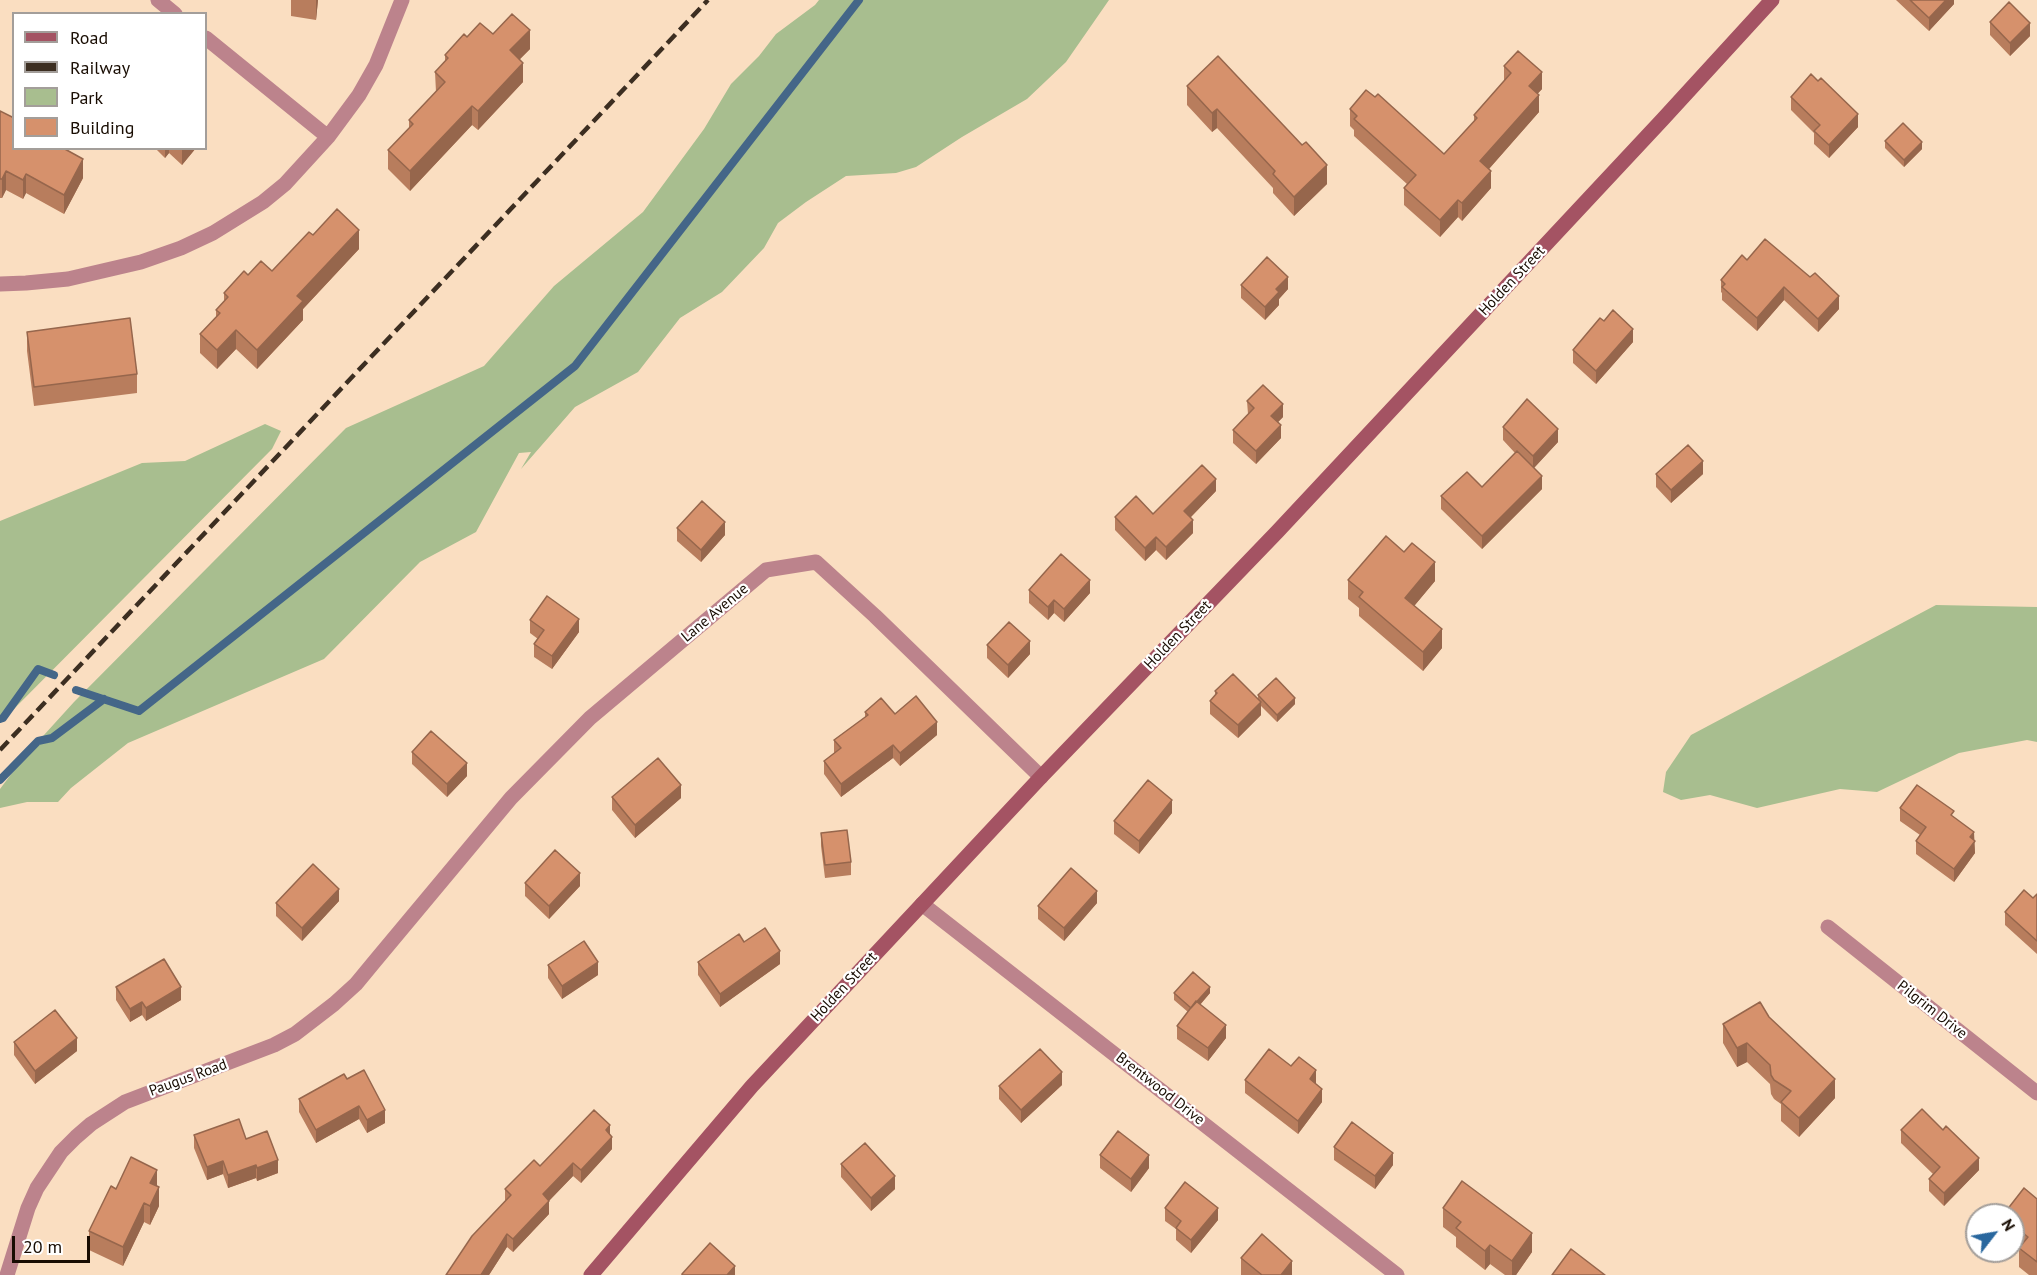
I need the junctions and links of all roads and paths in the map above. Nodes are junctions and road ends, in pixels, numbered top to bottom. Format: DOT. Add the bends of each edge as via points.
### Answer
graph roads {
  1 [pos="158,0"];
  2 [pos="402,0"];
  3 [pos="1772,0"];
  4 [pos="173,12"];
  5 [pos="207,39"];
  6 [pos="328,137"];
  7 [pos="0,284"];
  8 [pos="1041,777"];
  9 [pos="922,904"];
  10 [pos="413,914"];
  11 [pos="1828,927"];
  12 [pos="2037,1093"];
  13 [pos="7,1275"];
  14 [pos="591,1275"];
  15 [pos="1397,1275"];
  1 -- 4 [label="street"];
  2 -- 6 [label="street" via="376,64"];
  3 -- 8 [label="main road, Holden Street" via="1277,532"];
  5 -- 6 [label="street"];
  6 -- 7 [label="street" via="263,202 181,248 103,272"];
  8 -- 9 [label="main road, Holden Street"];
  8 -- 10 [label="street, Lane Avenue" via="816,562 766,570 590,718 511,798"];
  9 -- 14 [label="main road, Holden Street" via="752,1086"];
  9 -- 15 [label="street, Brentwood Drive"];
  10 -- 13 [label="street, Paugus Road" via="356,984 295,1034 252,1055 125,1102 76,1137 37,1188"];
  11 -- 12 [label="street, Pilgrim Drive"];
}
